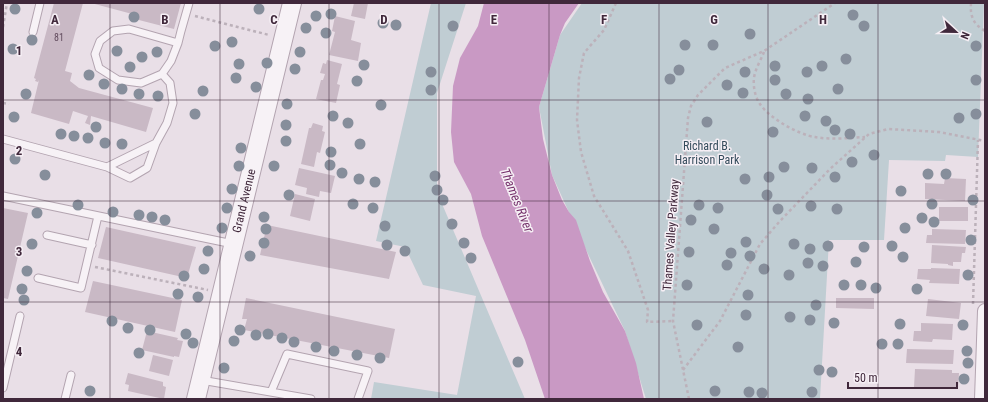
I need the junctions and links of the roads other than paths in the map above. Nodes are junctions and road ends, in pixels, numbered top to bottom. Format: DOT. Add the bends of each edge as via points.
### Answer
graph roads {
  1 [pos="40,3"];
  2 [pos="189,3"];
  3 [pos="292,3"];
  4 [pos="33,32"];
  5 [pos="178,42"];
  6 [pos="162,74"];
  7 [pos="3,139"];
  8 [pos="156,144"];
  9 [pos="106,167"];
  10 [pos="3,196"];
  11 [pos="98,216"];
  12 [pos="47,235"];
  13 [pos="234,244"];
  14 [pos="92,245"];
  15 [pos="38,278"];
  16 [pos="979,308"];
  17 [pos="20,316"];
  18 [pos="71,375"];
  19 [pos="201,380"];
  20 [pos="3,388"];
  21 [pos="271,392"];
  22 [pos="66,399"];
  23 [pos="196,399"];
  24 [pos="311,399"];
  25 [pos="358,399"];
  26 [pos="982,399"];
  1 -- 4 [label="lane"];
  2 -- 5 [label="lane"];
  3 -- 13 [label="street, Grand Avenue"];
  5 -- 6 [label="lane" via="171,61"];
  5 -- 6 [label="lane" via="129,29 113,31 100,40 95,54 100,68 118,80 141,83"];
  6 -- 8 [label="lane" via="170,83 174,103"];
  7 -- 9 [label="lane"];
  8 -- 9 [label="lane"];
  8 -- 9 [label="lane" via="147,168 130,178"];
  10 -- 11 [label="lane"];
  11 -- 13 [label="lane"];
  11 -- 14 [label="lane"];
  12 -- 14 [label="lane"];
  13 -- 19 [label="street, Grand Avenue"];
  14 -- 15 [label="lane" via="81,288"];
  16 -- 26 [label="street"];
  17 -- 20 [label="lane"];
  18 -- 22 [label="lane"];
  19 -- 21 [label="lane"];
  19 -- 23 [label="street, Grand Avenue"];
  21 -- 24 [label="lane"];
  21 -- 25 [label="lane" via="287,354 368,372"];
}
